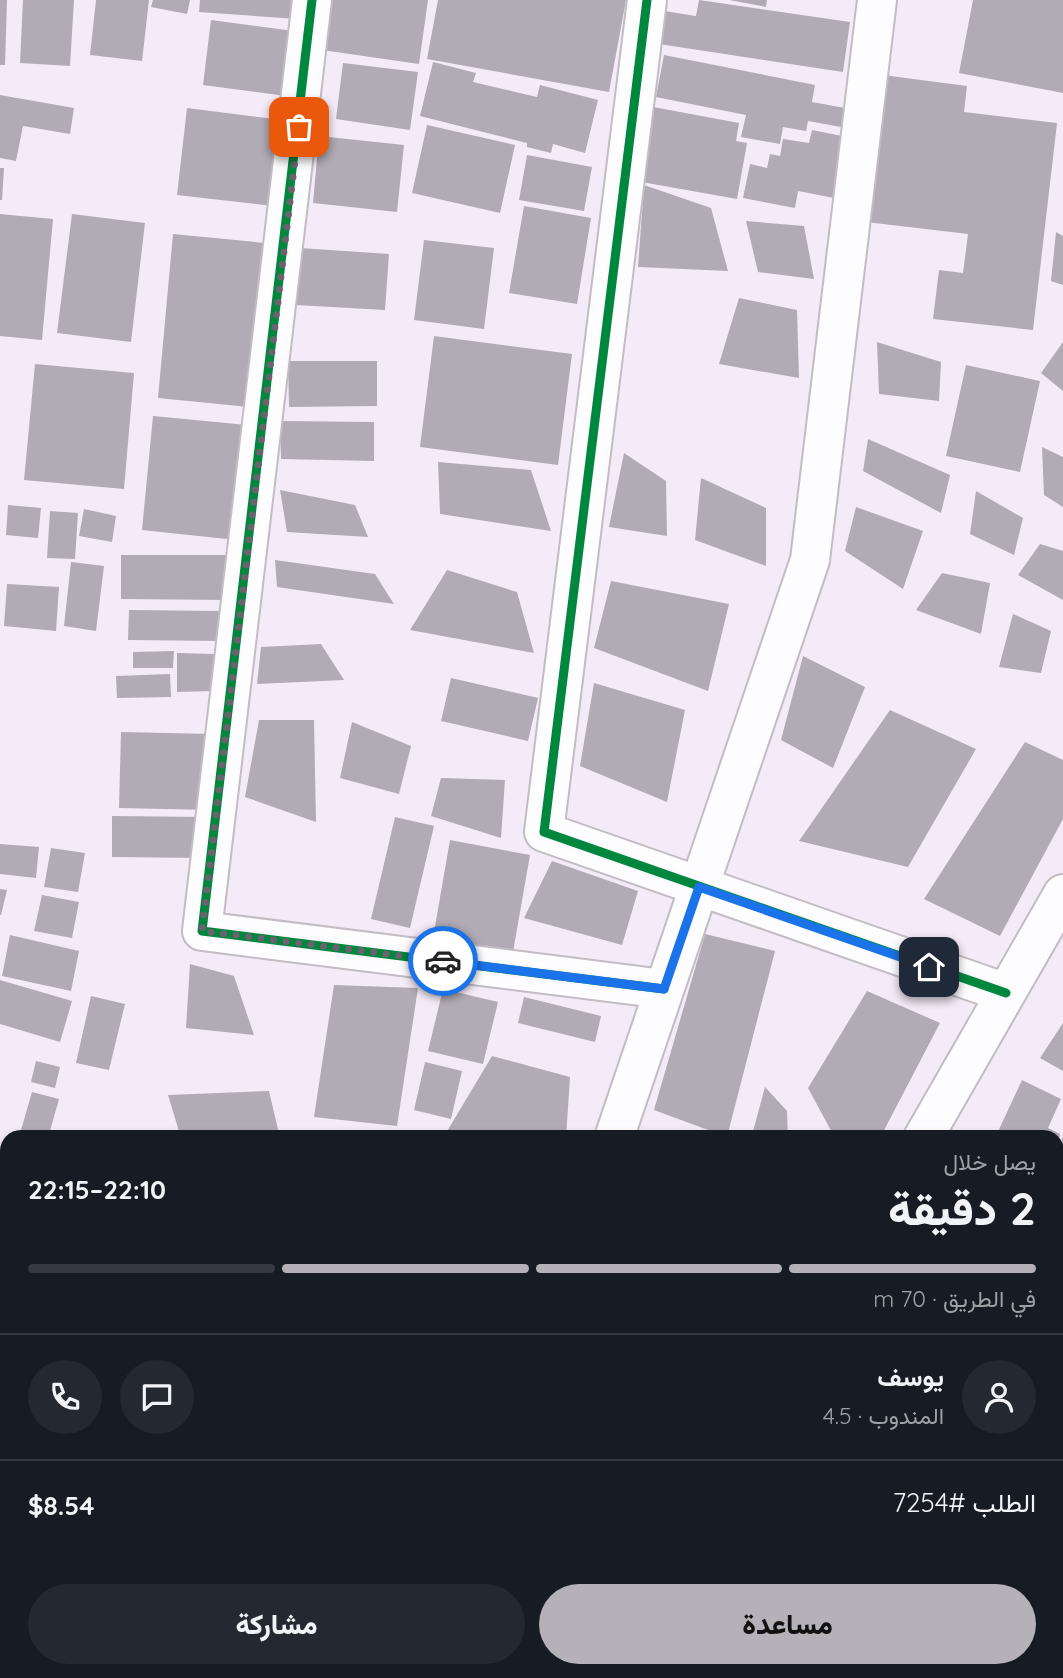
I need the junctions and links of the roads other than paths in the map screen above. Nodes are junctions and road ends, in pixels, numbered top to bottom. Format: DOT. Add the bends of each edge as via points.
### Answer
graph roads {
  1 [pos="312,0"];
  2 [pos="647,0"];
  3 [pos="877,0"];
  4 [pos="699,887"];
  5 [pos="1063,894"];
  6 [pos="664,989"];
  7 [pos="1006,993"];
  8 [pos="617,1130"];
  9 [pos="927,1130"];
  1 -- 6 [label="street" via="202,931"];
  2 -- 4 [label="street" via="544,832"];
  3 -- 4 [label="street" via="810,560"];
  4 -- 6 [label="street"];
  4 -- 7 [label="street"];
  5 -- 7 [label="street"];
  6 -- 8 [label="street"];
  7 -- 9 [label="street"];
}
